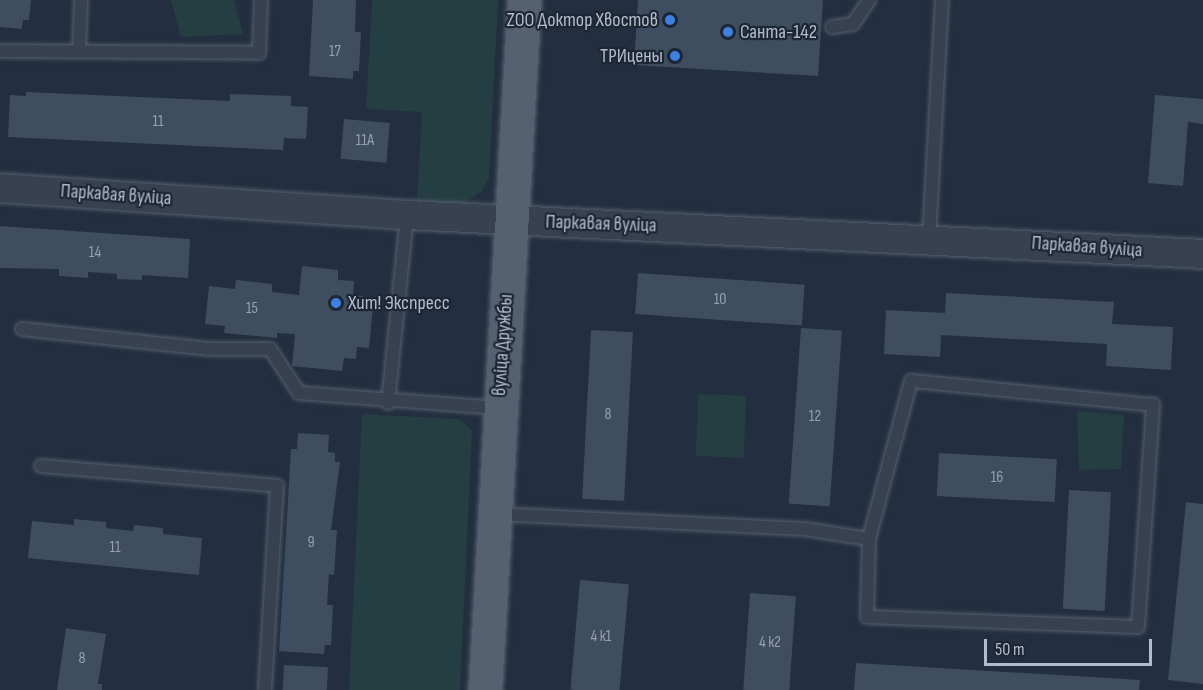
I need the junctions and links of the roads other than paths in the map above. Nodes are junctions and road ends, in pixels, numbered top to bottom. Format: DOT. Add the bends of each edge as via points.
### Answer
graph roads {
  1 [pos="81,0"];
  2 [pos="261,0"];
  3 [pos="524,0"];
  4 [pos="869,0"];
  5 [pos="942,0"];
  6 [pos="832,27"];
  7 [pos="0,51"];
  8 [pos="79,52"];
  9 [pos="0,188"];
  10 [pos="407,215"];
  11 [pos="510,221"];
  12 [pos="929,239"];
  13 [pos="1203,254"];
  14 [pos="22,329"];
  15 [pos="388,403"];
  16 [pos="498,408"];
  17 [pos="41,466"];
  18 [pos="494,514"];
  19 [pos="869,539"];
  20 [pos="266,690"];
  21 [pos="485,690"];
  1 -- 8 [label="lane"];
  2 -- 8 [label="lane" via="259,53"];
  3 -- 11 [label="main road, вуліца Дружбы"];
  4 -- 6 [label="lane" via="853,24"];
  5 -- 12 [label="lane"];
  7 -- 8 [label="lane"];
  9 -- 10 [label="street, Паркавая вуліца"];
  10 -- 11 [label="street, Паркавая вуліца"];
  10 -- 15 [label="lane"];
  11 -- 12 [label="street, Паркавая вуліца"];
  11 -- 16 [label="main road, вуліца Дружбы"];
  12 -- 13 [label="street, Паркавая вуліца"];
  14 -- 15 [label="lane" via="210,349 270,349 299,393"];
  15 -- 16 [label="lane"];
  16 -- 18 [label="main road, вуліца Дружбы"];
  17 -- 20 [label="lane" via="276,486"];
  18 -- 19 [label="lane" via="805,529"];
  18 -- 21 [label="main road, вуліца Дружбы"];
  19 -- 19 [label="lane" via="911,381 1154,405 1138,627 867,617"];
}
